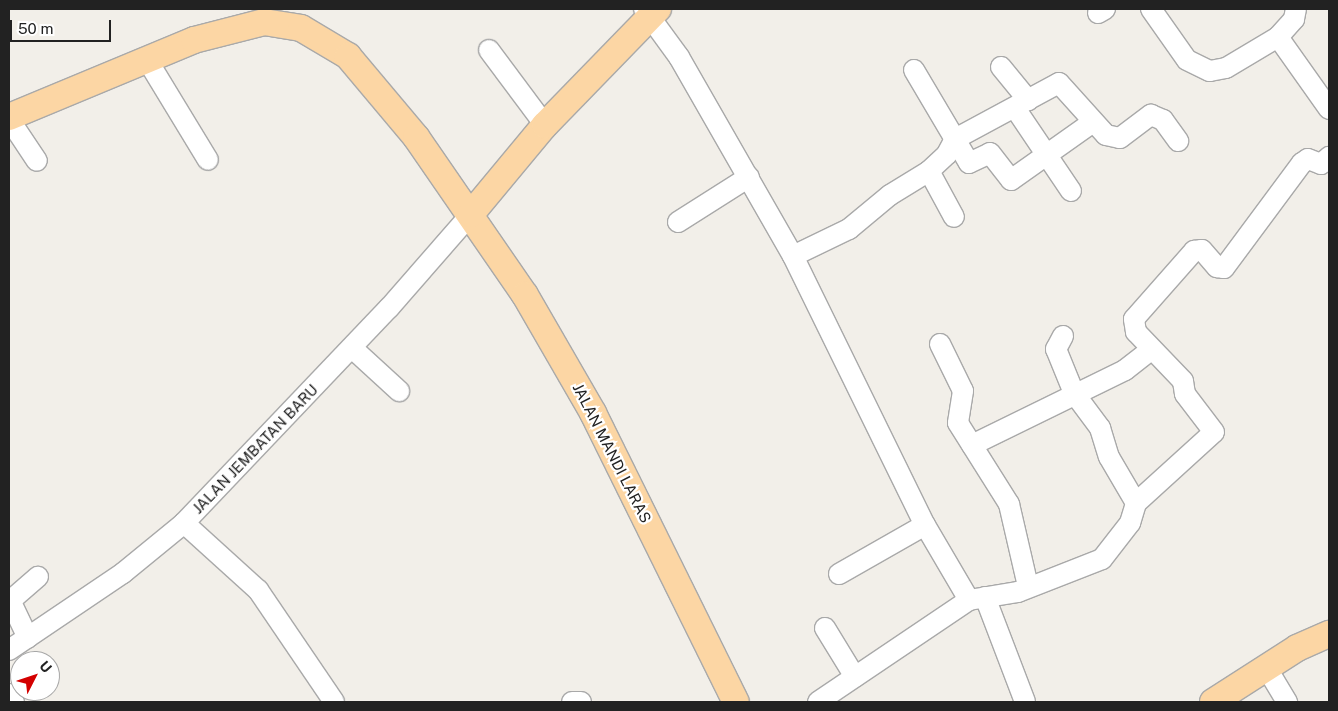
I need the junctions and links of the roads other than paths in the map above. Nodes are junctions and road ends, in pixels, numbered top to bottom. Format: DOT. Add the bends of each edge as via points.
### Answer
graph roads {
  1 [pos="1151,9"];
  2 [pos="1296,9"];
  3 [pos="651,11"];
  4 [pos="268,15"];
  5 [pos="1278,37"];
  6 [pos="488,50"];
  7 [pos="146,58"];
  8 [pos="1001,67"];
  9 [pos="914,70"];
  10 [pos="1021,104"];
  11 [pos="1329,109"];
  12 [pos="9,118"];
  13 [pos="1094,122"];
  14 [pos="545,125"];
  15 [pos="955,139"];
  16 [pos="1178,141"];
  17 [pos="1045,155"];
  18 [pos="1329,157"];
  19 [pos="208,160"];
  20 [pos="37,161"];
  21 [pos="929,171"];
  22 [pos="748,177"];
  23 [pos="1071,191"];
  24 [pos="471,214"];
  25 [pos="954,217"];
  26 [pos="678,222"];
  27 [pos="793,256"];
  28 [pos="1063,336"];
  29 [pos="940,344"];
  30 [pos="352,348"];
  31 [pos="1152,349"];
  32 [pos="399,391"];
  33 [pos="1074,393"];
  34 [pos="972,446"];
  35 [pos="1136,503"];
  36 [pos="184,523"];
  37 [pos="925,525"];
  38 [pos="839,574"];
  39 [pos="38,576"];
  40 [pos="1028,586"];
  41 [pos="10,599"];
  42 [pos="977,599"];
  43 [pos="825,628"];
  44 [pos="1329,634"];
  45 [pos="28,638"];
  46 [pos="9,650"];
  47 [pos="1266,668"];
  48 [pos="855,677"];
  49 [pos="9,694"];
  50 [pos="330,698"];
  51 [pos="731,700"];
  52 [pos="14,702"];
  53 [pos="572,702"];
  54 [pos="581,702"];
  55 [pos="818,702"];
  56 [pos="1025,702"];
  57 [pos="1213,702"];
  58 [pos="1287,702"];
  1 -- 5 [label="street" via="1187,60 1210,71 1226,68"];
  2 -- 5 [label="street" via="1294,19"];
  3 -- 14 [label="main road"];
  3 -- 22 [label="street"];
  4 -- 7 [label="main road"];
  4 -- 24 [label="main road, JALAN MANDI LARAS" via="301,28 348,56 380,91"];
  5 -- 11 [label="street"];
  6 -- 14 [label="street"];
  7 -- 12 [label="main road"];
  7 -- 19 [label="street"];
  8 -- 10 [label="street"];
  9 -- 15 [label="street"];
  10 -- 13 [label="street" via="1059,83"];
  10 -- 15 [label="street"];
  10 -- 17 [label="street"];
  12 -- 20 [label="street"];
  13 -- 16 [label="street" via="1106,134 1120,138 1152,115 1158,116"];
  13 -- 17 [label="street"];
  14 -- 24 [label="main road"];
  15 -- 17 [label="street" via="971,164 990,153 1011,180"];
  15 -- 21 [label="street" via="947,154"];
  17 -- 23 [label="street"];
  18 -- 31 [label="street" via="1321,164 1308,159 1302,163 1224,268 1217,267 1202,250 1194,251 1134,318 1136,332"];
  21 -- 25 [label="street"];
  21 -- 27 [label="street" via="890,195 849,229"];
  22 -- 26 [label="street"];
  22 -- 27 [label="street"];
  24 -- 30 [label="street, JALAN JEMBATAN BARU"];
  24 -- 51 [label="main road, JALAN MANDI LARAS" via="578,385"];
  27 -- 37 [label="street"];
  28 -- 33 [label="street" via="1056,349"];
  29 -- 34 [label="street" via="963,391 956,416"];
  30 -- 32 [label="street"];
  30 -- 36 [label="street, JALAN JEMBATAN BARU"];
  31 -- 33 [label="street" via="1125,370"];
  31 -- 35 [label="street" via="1183,381 1185,394 1216,430"];
  33 -- 34 [label="street"];
  33 -- 35 [label="street" via="1100,428 1109,457"];
  34 -- 40 [label="street" via="1009,504"];
  35 -- 40 [label="street" via="1130,523 1102,559"];
  36 -- 45 [label="street, JALAN JEMBATAN BARU" via="122,573"];
  36 -- 50 [label="street" via="258,590"];
  37 -- 38 [label="street"];
  37 -- 42 [label="street"];
  39 -- 41 [label="street"];
  40 -- 42 [label="street"];
  41 -- 45 [label="street"];
  42 -- 48 [label="street"];
  42 -- 56 [label="street"];
  43 -- 48 [label="street"];
  44 -- 47 [label="main road"];
  45 -- 46 [label="street, JALAN JEMBATAN BARU"];
  47 -- 57 [label="main road"];
  47 -- 58 [label="street"];
  48 -- 55 [label="street"];
  49 -- 52 [label="street"];
  53 -- 54 [label="street"];
}
